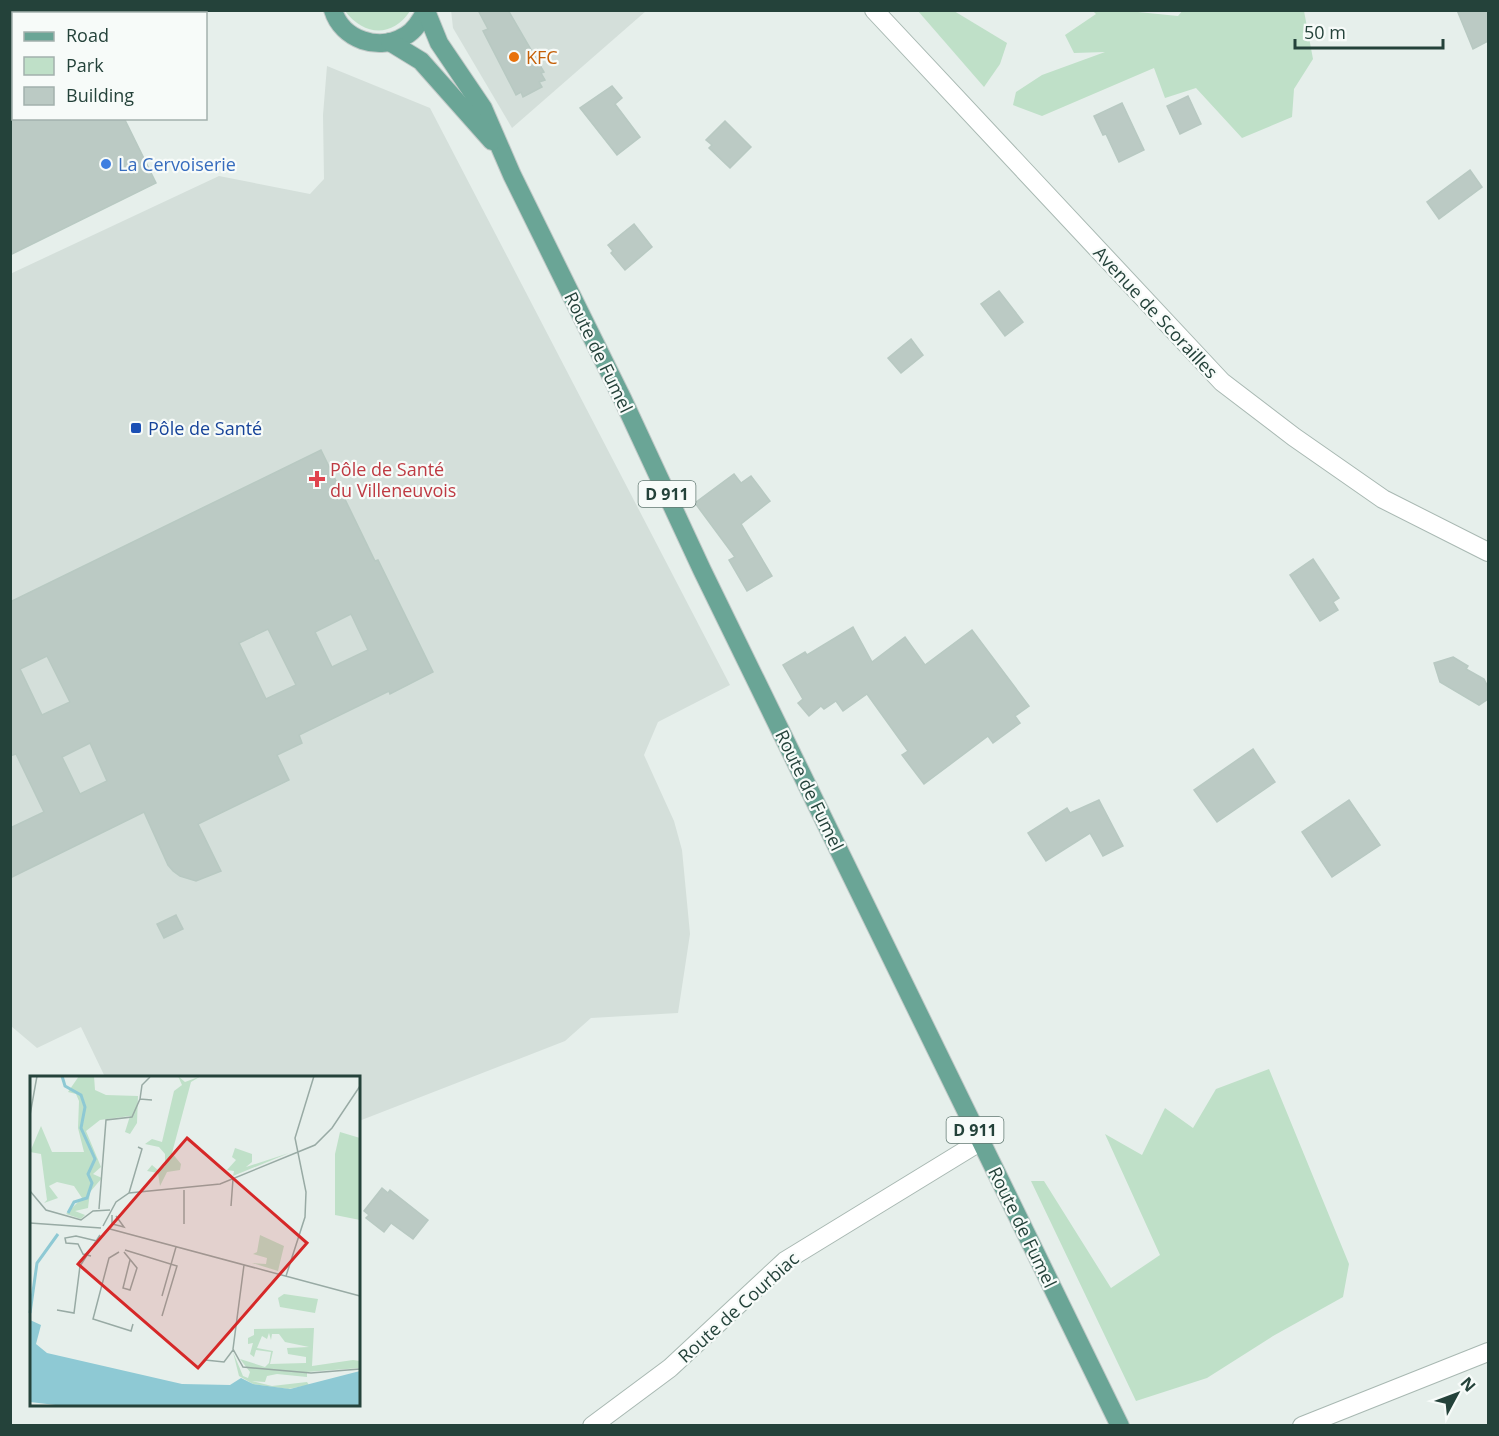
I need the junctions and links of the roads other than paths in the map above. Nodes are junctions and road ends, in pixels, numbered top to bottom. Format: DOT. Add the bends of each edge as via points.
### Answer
graph roads {
  1 [pos="874,10"];
  2 [pos="426,11"];
  3 [pos="331,12"];
  4 [pos="390,42"];
  5 [pos="503,154"];
  6 [pos="1488,552"];
  7 [pos="981,1141"];
  8 [pos="1488,1352"];
  9 [pos="592,1425"];
  10 [pos="1120,1425"];
  11 [pos="1302,1425"];
  1 -- 6 [label="street, Avenue de Scorailles" via="1222,382 1383,499"];
  2 -- 4 [label="main road" via="417,26"];
  2 -- 5 [label="main road, Route de Fumel / D 911" via="439,43 483,108"];
  3 -- 4 [label="main road" via="351,35 374,43"];
  4 -- 5 [label="main road, Route de Fumel / D 911" via="421,61"];
  5 -- 7 [label="main road, Route de Fumel / D 911"];
  7 -- 9 [label="street, Route de Courbiac" via="785,1261 670,1368"];
  7 -- 10 [label="main road, Route de Fumel / D 911"];
  8 -- 11 [label="street"];
}
